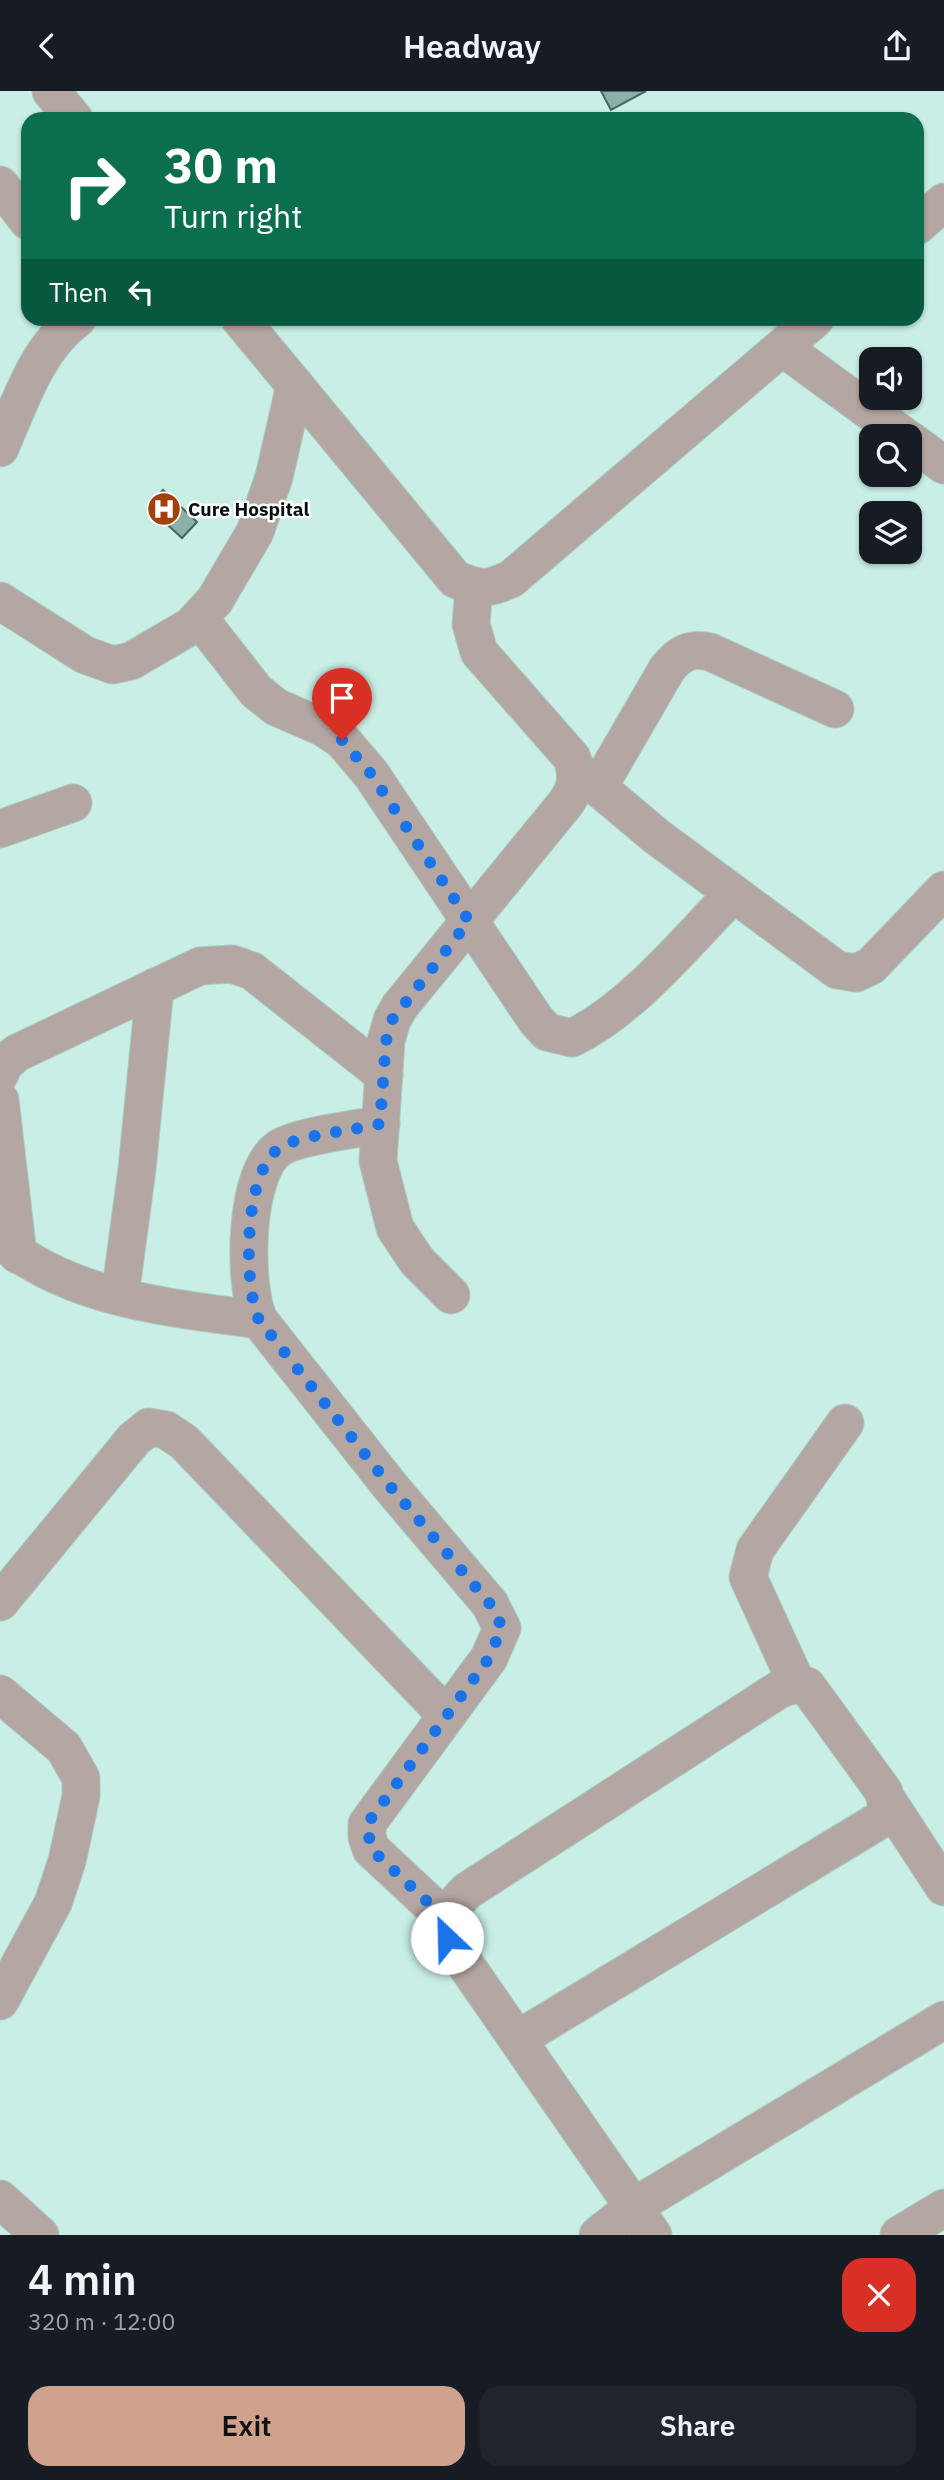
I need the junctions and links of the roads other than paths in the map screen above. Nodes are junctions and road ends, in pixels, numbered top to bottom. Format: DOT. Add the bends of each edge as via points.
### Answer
graph roads {
  1 [pos="51,91"];
  2 [pos="68,112"];
  3 [pos="0,185"];
  4 [pos="944,202"];
  5 [pos="21,212"];
  6 [pos="924,220"];
  7 [pos="67,326"];
  8 [pos="246,326"];
  9 [pos="807,326"];
  10 [pos="783,348"];
  11 [pos="295,384"];
  12 [pos="888,424"];
  13 [pos="0,448"];
  14 [pos="922,449"];
  15 [pos="944,465"];
  16 [pos="474,587"];
  17 [pos="0,601"];
  18 [pos="199,618"];
  19 [pos="835,709"];
  20 [pos="587,778"];
  21 [pos="73,803"];
  22 [pos="0,829"];
  23 [pos="944,890"];
  24 [pos="733,894"];
  25 [pos="469,921"];
  26 [pos="155,987"];
  27 [pos="0,1074"];
  28 [pos="384,1075"];
  29 [pos="0,1100"];
  30 [pos="380,1124"];
  31 [pos="9,1247"];
  32 [pos="451,1295"];
  33 [pos="120,1296"];
  34 [pos="259,1320"];
  35 [pos="845,1423"];
  36 [pos="0,1602"];
  37 [pos="797,1684"];
  38 [pos="0,1694"];
  39 [pos="446,1715"];
  40 [pos="887,1800"];
  41 [pos="944,1887"];
  42 [pos="446,1919"];
  43 [pos="0,2001"];
  44 [pos="944,2020"];
  45 [pos="518,2039"];
  46 [pos="0,2199"];
  47 [pos="944,2208"];
  48 [pos="644,2220"];
  49 [pos="40,2235"];
  50 [pos="598,2235"];
  51 [pos="899,2235"];
  1 -- 2 [label="street"];
  3 -- 5 [label="street"];
  4 -- 6 [label="street"];
  7 -- 13 [label="street" via="49,347"];
  8 -- 11 [label="street"];
  9 -- 10 [label="street"];
  10 -- 12 [label="street"];
  10 -- 16 [label="street" via="511,579 489,589"];
  11 -- 16 [label="street" via="455,579"];
  11 -- 18 [label="street" via="258,524 215,600"];
  14 -- 15 [label="street"];
  16 -- 20 [label="street" via="471,624 479,652"];
  17 -- 18 [label="street" via="85,655 113,664 131,661"];
  18 -- 25 [label="street" via="256,691 276,707 342,740 371,774"];
  19 -- 20 [label="street" via="710,652 691,650 676,657"];
  20 -- 24 [label="street"];
  20 -- 25 [label="street" via="578,777 565,804"];
  21 -- 22 [label="street"];
  23 -- 24 [label="street" via="885,954 856,973 837,970 816,957"];
  24 -- 25 [label="street" via="637,991 572,1038 547,1032 536,1020"];
  25 -- 28 [label="street" via="392,1020"];
  26 -- 27 [label="street" via="17,1053"];
  26 -- 28 [label="street" via="217,963 252,971"];
  26 -- 33 [label="street"];
  28 -- 30 [label="street"];
  29 -- 31 [label="street"];
  30 -- 32 [label="street" via="378,1161 395,1228 417,1261"];
  30 -- 34 [label="street" via="294,1142 270,1157 261,1173 251,1222 250,1293"];
  31 -- 33 [label="street" via="65,1281"];
  33 -- 34 [label="street"];
  34 -- 39 [label="street" via="497,1614 502,1627 499,1639"];
  35 -- 37 [label="street" via="755,1550 748,1577"];
  36 -- 39 [label="street" via="134,1439 149,1427 166,1430 184,1442"];
  37 -- 40 [label="street" via="807,1686 817,1698"];
  37 -- 42 [label="street" via="780,1689 467,1891"];
  38 -- 43 [label="street" via="64,1748 81,1778 68,1861 53,1903"];
  39 -- 42 [label="street" via="374,1811 367,1837 371,1849"];
  40 -- 41 [label="street"];
  40 -- 45 [label="street" via="885,1817 875,1826"];
  42 -- 45 [label="street" via="447,1938"];
  44 -- 48 [label="street"];
  45 -- 48 [label="street"];
  46 -- 49 [label="street"];
  47 -- 51 [label="street"];
  48 -- 50 [label="street"];
}
